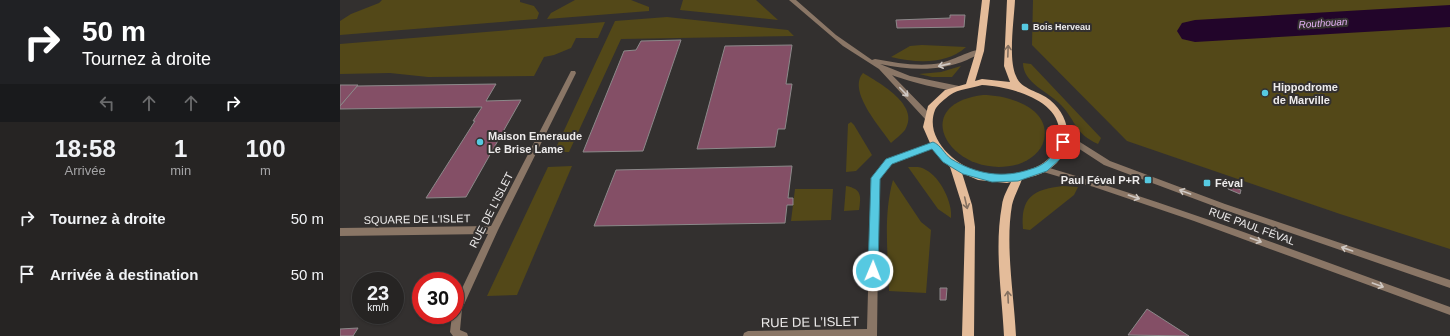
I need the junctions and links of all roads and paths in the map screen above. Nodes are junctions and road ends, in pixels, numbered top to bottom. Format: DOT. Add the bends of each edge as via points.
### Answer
graph roads {
  1 [pos="792,0"];
  2 [pos="986,0"];
  3 [pos="1011,0"];
  4 [pos="980,51"];
  5 [pos="868,60"];
  6 [pos="880,67"];
  7 [pos="573,73"];
  8 [pos="970,84"];
  9 [pos="1019,87"];
  10 [pos="956,88"];
  11 [pos="928,117"];
  12 [pos="1064,135"];
  13 [pos="933,145"];
  14 [pos="955,166"];
  15 [pos="1043,169"];
  16 [pos="1018,178"];
  17 [pos="494,230"];
  18 [pos="340,232"];
  19 [pos="1450,284"];
  20 [pos="1450,311"];
  21 [pos="872,335"];
  22 [pos="463,336"];
  23 [pos="748,336"];
  24 [pos="968,336"];
  25 [pos="1010,336"];
  1 -- 5 [label="street" via="840,41"];
  2 -- 4 [label="main road"];
  9 -- 3 [label="main road, one-way" via="1012,79 1008,66"];
  4 -- 5 [label="street, one-way" via="932,68 906,67"];
  4 -- 8 [label="main road"];
  5 -- 6 [label="street"];
  6 -- 10 [label="street" via="921,81"];
  6 -- 11 [label="street, one-way"];
  7 -- 17 [label="street, RUE DE L’ISLET"];
  8 -- 9 [label="main road" via="994,82"];
  8 -- 10 [label="main road"];
  9 -- 12 [label="main road" via="1037,95 1051,106 1061,120"];
  10 -- 11 [label="main road" via="936,102"];
  11 -- 13 [label="main road" via="927,130"];
  12 -- 15 [label="main road" via="1061,150"];
  19 -- 12 [label="street, RUE PAUL FÉVAL, one-way" via="1222,206 1108,163"];
  13 -- 14 [label="main road"];
  13 -- 21 [label="street" via="889,162 875,178"];
  14 -- 16 [label="main road" via="979,176"];
  14 -- 24 [label="main road, one-way" via="967,205 970,227"];
  15 -- 16 [label="main road"];
  15 -- 20 [label="street, RUE PAUL FÉVAL, one-way" via="1098,184"];
  25 -- 16 [label="main road, one-way" via="1005,238 1007,206"];
  17 -- 18 [label="street, SQUARE DE L'ISLET"];
  17 -- 22 [label="street, RUE DE L’ISLET" via="457,309 455,332"];
  21 -- 23 [label="street, RUE DE L’ISLET"];
}
